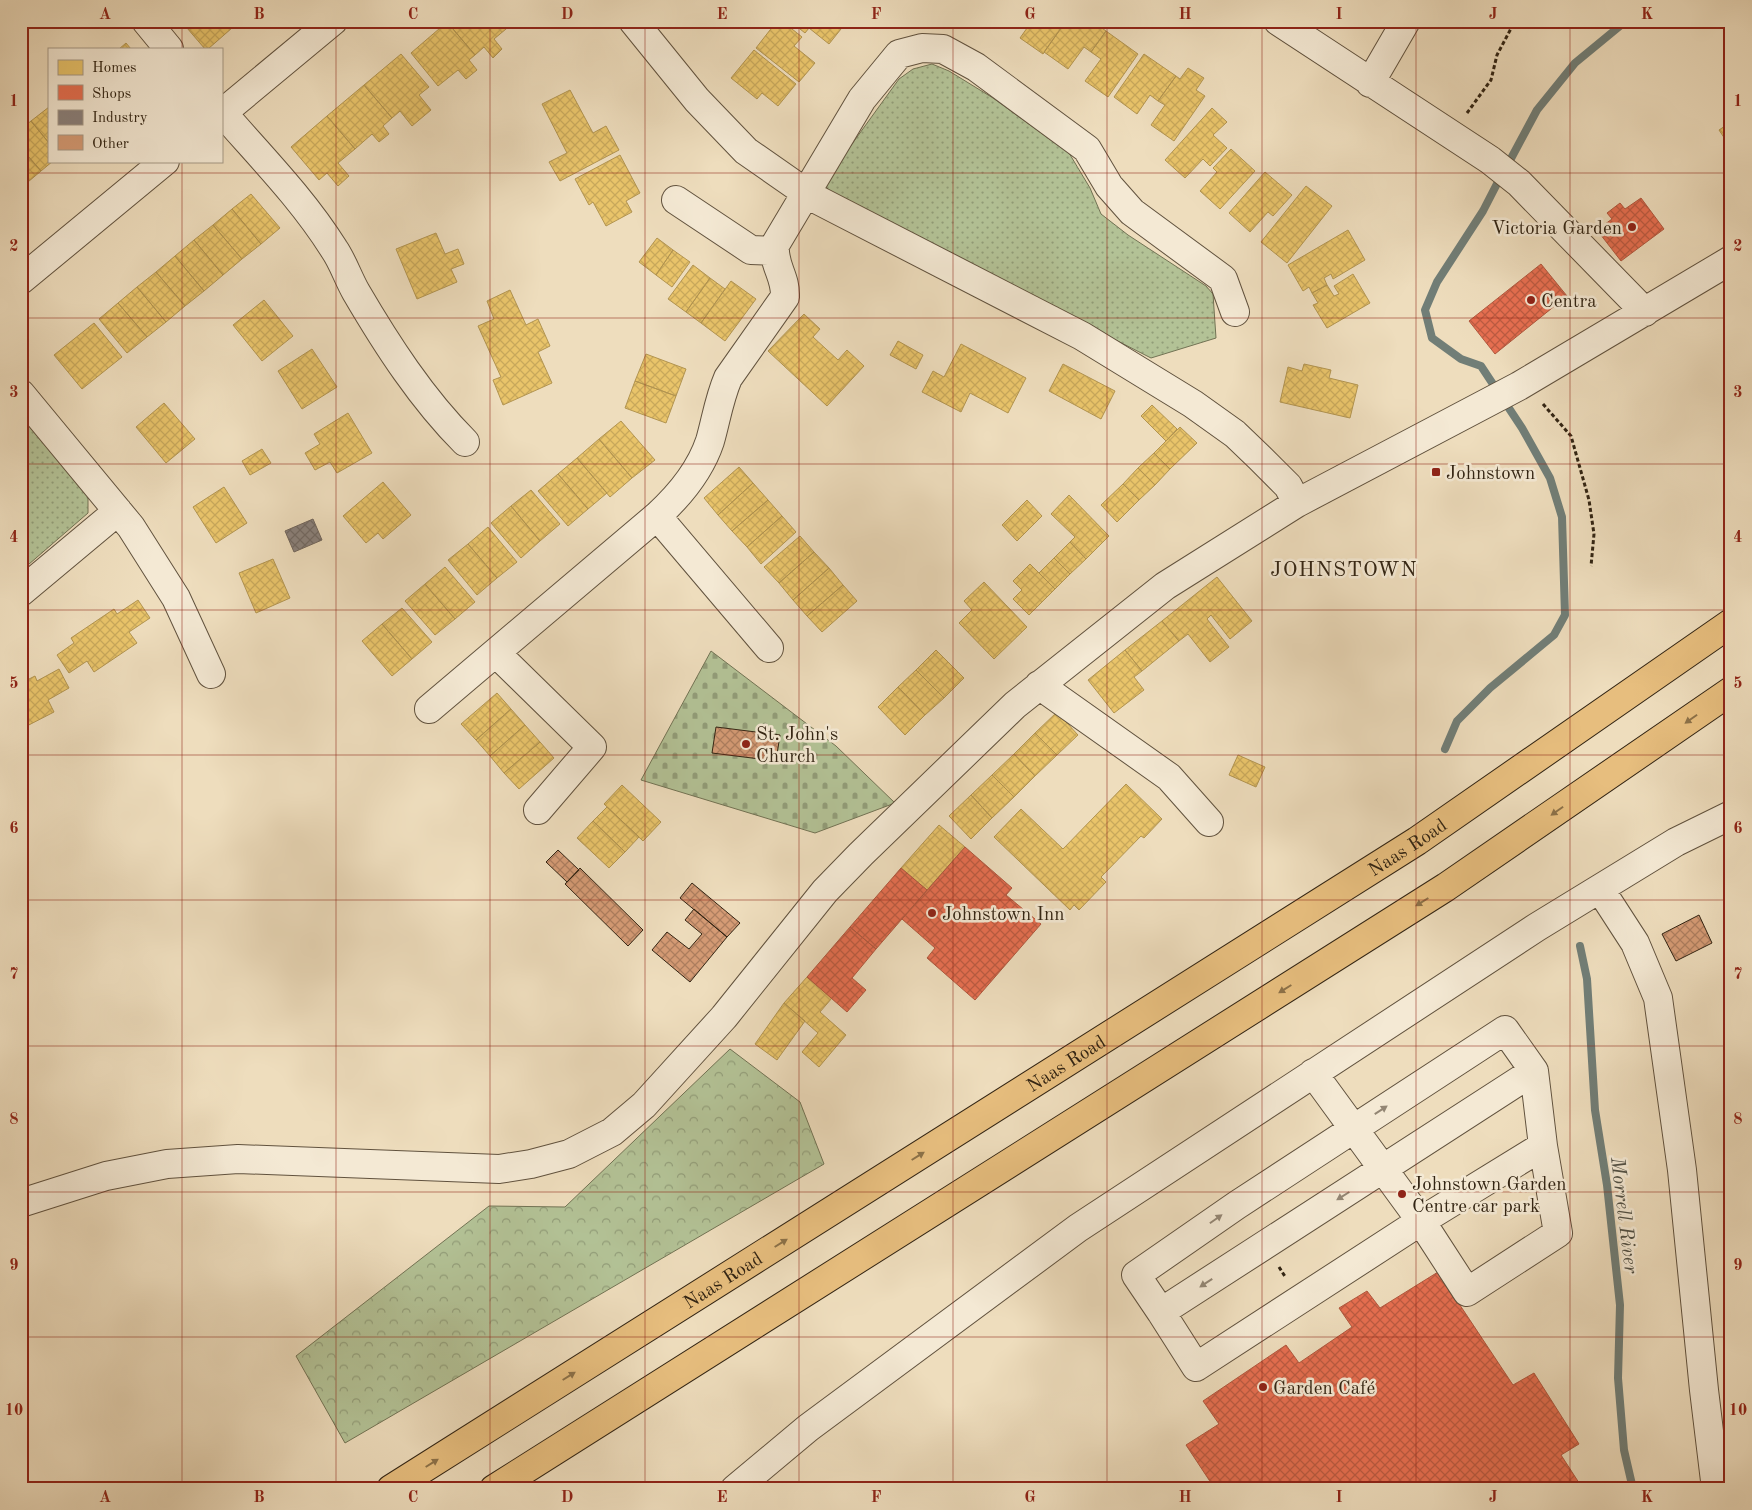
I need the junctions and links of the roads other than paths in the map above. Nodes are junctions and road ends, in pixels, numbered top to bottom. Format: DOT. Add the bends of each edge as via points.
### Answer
graph roads {
  1 [pos="146,21"];
  2 [pos="333,21"];
  3 [pos="633,21"];
  4 [pos="1278,21"];
  5 [pos="1406,21"];
  6 [pos="168,48"];
  7 [pos="1370,83"];
  8 [pos="222,113"];
  9 [pos="163,162"];
  10 [pos="804,192"];
  11 [pos="676,200"];
  12 [pos="774,251"];
  13 [pos="1731,260"];
  14 [pos="21,280"];
  15 [pos="1235,312"];
  16 [pos="1645,312"];
  17 [pos="21,394"];
  18 [pos="465,442"];
  19 [pos="1297,502"];
  20 [pos="118,511"];
  21 [pos="657,516"];
  22 [pos="21,592"];
  23 [pos="1731,622"];
  24 [pos="769,648"];
  25 [pos="496,653"];
  26 [pos="211,674"];
  27 [pos="1039,685"];
  28 [pos="1731,691"];
  29 [pos="429,709"];
  30 [pos="538,810"];
  31 [pos="1731,815"];
  32 [pos="1209,822"];
  33 [pos="1600,889"];
  34 [pos="1534,1071"];
  35 [pos="1313,1073"];
  36 [pos="1353,1128"];
  37 [pos="1543,1146"];
  38 [pos="1384,1170"];
  39 [pos="21,1203"];
  40 [pos="1421,1221"];
  41 [pos="1161,1312"];
  42 [pos="391,1489"];
  43 [pos="494,1489"];
  44 [pos="735,1489"];
  45 [pos="1716,1489"];
  1 -- 6 [label="street"];
  2 -- 8 [label="street"];
  3 -- 10 [label="street" via="697,100 746,150"];
  4 -- 7 [label="street"];
  5 -- 7 [label="street"];
  7 -- 16 [label="street" via="1490,160 1519,183"];
  8 -- 18 [label="street" via="284,182 329,241 356,292 400,359 440,417"];
  9 -- 14 [label="street"];
  10 -- 12 [label="street"];
  10 -- 15 [label="street" via="862,99 899,54 922,48 943,49 976,66 1087,149 1108,186 1132,212 1222,279"];
  10 -- 19 [label="street" via="1082,336 1193,404 1235,434 1288,486"];
  11 -- 12 [label="street" via="751,250"];
  12 -- 21 [label="street" via="785,286 785,297 728,378 710,442 699,467 682,491"];
  13 -- 16 [label="street"];
  16 -- 19 [label="street" via="1518,386"];
  17 -- 20 [label="street"];
  19 -- 27 [label="street" via="1165,586"];
  20 -- 22 [label="street"];
  20 -- 26 [label="street" via="176,598"];
  21 -- 24 [label="street"];
  21 -- 25 [label="street"];
  42 -- 23 [label="highway, Naas Road, one-way" via="1416,841"];
  25 -- 29 [label="street"];
  25 -- 30 [label="street" via="592,747"];
  27 -- 32 [label="street" via="1169,776"];
  27 -- 39 [label="street" via="826,890 700,1044 644,1105 612,1132 569,1154 532,1164 498,1168 238,1159 167,1164 106,1176"];
  28 -- 43 [label="highway, one-way" via="1446,887"];
  31 -- 33 [label="street" via="1676,842"];
  33 -- 35 [label="street"];
  33 -- 45 [label="street" via="1635,943 1658,998 1682,1170"];
  36 -- 34 [label="street, one-way" via="1506,1030"];
  34 -- 37 [label="street"];
  34 -- 38 [label="street"];
  35 -- 36 [label="street"];
  35 -- 44 [label="street" via="1078,1228 808,1428"];
  36 -- 38 [label="street"];
  41 -- 36 [label="street, one-way" via="1136,1275"];
  37 -- 40 [label="street"];
  37 -- 40 [label="street" via="1558,1232 1467,1292"];
  38 -- 40 [label="street"];
  38 -- 41 [label="street, one-way"];
  40 -- 41 [label="street" via="1196,1367"];
}
